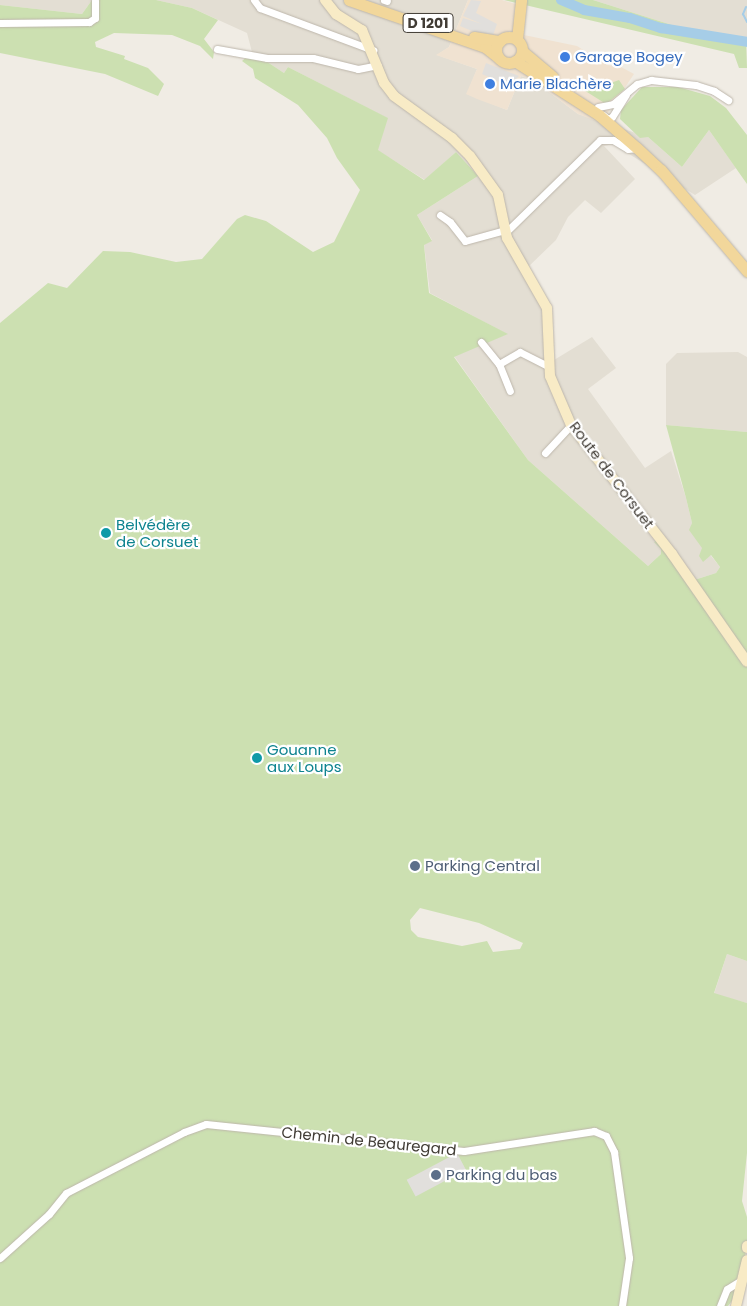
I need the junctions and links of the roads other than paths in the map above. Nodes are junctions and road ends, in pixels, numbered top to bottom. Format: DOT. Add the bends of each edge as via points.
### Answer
graph roads {
  1 [pos="95,0"];
  2 [pos="254,0"];
  3 [pos="325,0"];
  4 [pos="349,0"];
  5 [pos="357,0"];
  6 [pos="517,5"];
  7 [pos="0,24"];
  8 [pos="508,39"];
  9 [pos="217,49"];
  10 [pos="373,50"];
  11 [pos="522,51"];
  12 [pos="498,57"];
  13 [pos="515,61"];
  14 [pos="378,65"];
  15 [pos="628,91"];
  16 [pos="574,98"];
  17 [pos="728,100"];
  18 [pos="598,107"];
  19 [pos="612,117"];
  20 [pos="637,148"];
  21 [pos="661,170"];
  22 [pos="440,215"];
  23 [pos="507,230"];
  24 [pos="747,271"];
  25 [pos="481,342"];
  26 [pos="499,364"];
  27 [pos="549,367"];
  28 [pos="510,391"];
  29 [pos="571,425"];
  30 [pos="545,453"];
  31 [pos="747,662"];
  32 [pos="0,1258"];
  33 [pos="747,1260"];
  34 [pos="743,1279"];
  35 [pos="622,1306"];
  36 [pos="720,1306"];
  37 [pos="736,1306"];
  1 -- 7 [label="street" via="94,18 79,24"];
  2 -- 10 [label="street" via="260,8"];
  3 -- 10 [label="street, Route de Corsuet" via="336,14 362,30"];
  4 -- 12 [label="main road, D 1201" via="485,48"];
  5 -- 8 [label="main road, D 1201" via="456,32"];
  6 -- 8 [label="main road"];
  8 -- 11 [label="main road"];
  8 -- 12 [label="main road" via="496,48"];
  9 -- 14 [label="street" via="266,58 313,58 358,69"];
  10 -- 14 [label="street, Route de Corsuet"];
  11 -- 13 [label="main road"];
  11 -- 18 [label="main road" via="547,74"];
  12 -- 13 [label="main road" via="504,62"];
  13 -- 16 [label="main road"];
  14 -- 23 [label="street, Route de Corsuet" via="394,96 452,138 470,156 498,195"];
  15 -- 17 [label="street" via="651,80 667,80 714,91"];
  15 -- 18 [label="street" via="613,104"];
  15 -- 19 [label="street"];
  16 -- 19 [label="street" via="608,119"];
  16 -- 20 [label="main road"];
  18 -- 19 [label="main road"];
  19 -- 21 [label="main road" via="646,149"];
  20 -- 21 [label="main road"];
  20 -- 23 [label="street" via="628,149 613,140 600,140"];
  21 -- 24 [label="main road"];
  22 -- 23 [label="street" via="465,241"];
  23 -- 27 [label="street, Route de Corsuet" via="514,254 547,308"];
  25 -- 26 [label="street"];
  26 -- 27 [label="street" via="520,352"];
  26 -- 28 [label="street"];
  27 -- 29 [label="street, Route de Corsuet" via="554,388"];
  29 -- 30 [label="street"];
  29 -- 31 [label="street, Route de Corsuet" via="672,554"];
  32 -- 35 [label="street, Chemin de Beauregard" via="49,1214 66,1193 184,1132 206,1124 464,1151 594,1131 606,1136 614,1152 628,1248"];
  33 -- 34 [label="street"];
  34 -- 36 [label="street" via="727,1288"];
  34 -- 37 [label="street"];
}
